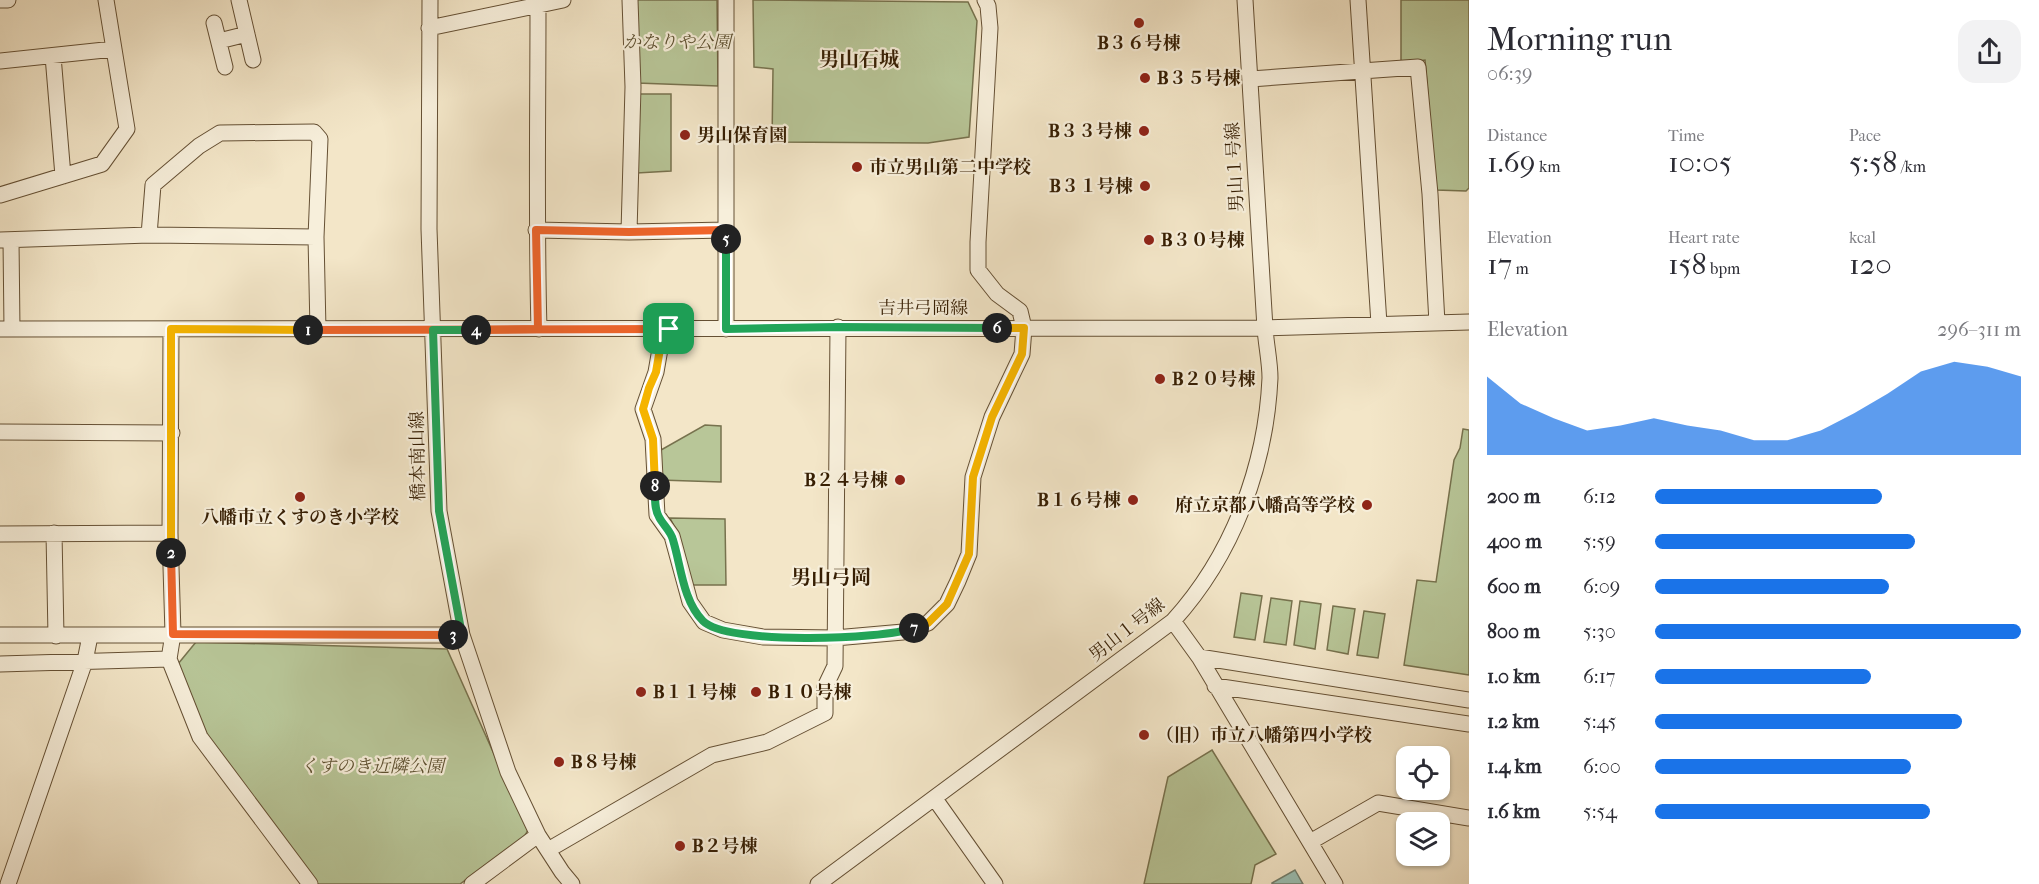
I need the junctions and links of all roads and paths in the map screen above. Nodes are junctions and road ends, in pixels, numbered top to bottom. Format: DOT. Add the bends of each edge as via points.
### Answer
graph roads {
  1 [pos="0,0"];
  2 [pos="8,0"];
  3 [pos="106,0"];
  4 [pos="239,0"];
  5 [pos="430,0"];
  6 [pos="563,0"];
  7 [pos="630,0"];
  8 [pos="726,0"];
  9 [pos="985,0"];
  10 [pos="1245,0"];
  11 [pos="1358,0"];
  12 [pos="538,6"];
  13 [pos="214,23"];
  14 [pos="429,28"];
  15 [pos="247,34"];
  16 [pos="219,41"];
  17 [pos="114,49"];
  18 [pos="53,56"];
  19 [pos="253,60"];
  20 [pos="0,61"];
  21 [pos="225,67"];
  22 [pos="1362,70"];
  23 [pos="1250,79"];
  24 [pos="63,176"];
  25 [pos="0,195"];
  26 [pos="536,230"];
  27 [pos="726,230"];
  28 [pos="629,232"];
  29 [pos="149,235"];
  30 [pos="316,237"];
  31 [pos="5,240"];
  32 [pos="1469,322"];
  33 [pos="1437,323"];
  34 [pos="1379,324"];
  35 [pos="838,327"];
  36 [pos="1024,328"];
  37 [pos="1265,328"];
  38 [pos="6,329"];
  39 [pos="171,329"];
  40 [pos="538,329"];
  41 [pos="669,329"];
  42 [pos="726,329"];
  43 [pos="318,330"];
  44 [pos="433,330"];
  45 [pos="0,432"];
  46 [pos="172,433"];
  47 [pos="170,532"];
  48 [pos="0,534"];
  49 [pos="54,534"];
  50 [pos="1173,621"];
  51 [pos="173,634"];
  52 [pos="0,635"];
  53 [pos="462,635"];
  54 [pos="56,636"];
  55 [pos="90,636"];
  56 [pos="835,638"];
  57 [pos="1199,657"];
  58 [pos="169,659"];
  59 [pos="85,661"];
  60 [pos="0,664"];
  61 [pos="1215,686"];
  62 [pos="1375,686"];
  63 [pos="1469,700"];
  64 [pos="1370,709"];
  65 [pos="1469,724"];
  66 [pos="935,799"];
  67 [pos="1469,818"];
  68 [pos="538,835"];
  69 [pos="1310,842"];
  70 [pos="548,850"];
  71 [pos="8,884"];
  72 [pos="310,884"];
  73 [pos="472,884"];
  74 [pos="572,884"];
  75 [pos="818,884"];
  76 [pos="994,884"];
  77 [pos="1335,884"];
  1 -- 2 [label="street"];
  3 -- 17 [label="street"];
  4 -- 15 [label="street"];
  5 -- 14 [label="street, 橋本南山線"];
  6 -- 12 [label="street"];
  7 -- 28 [label="street" via="633,87"];
  8 -- 27 [label="street"];
  9 -- 36 [label="street" via="990,28 978,270 997,294 1020,311"];
  10 -- 23 [label="street, 男山１号線"];
  11 -- 22 [label="street"];
  12 -- 14 [label="street"];
  12 -- 26 [label="street"];
  13 -- 16 [label="street"];
  14 -- 44 [label="street, 橋本南山線"];
  15 -- 16 [label="street"];
  15 -- 19 [label="street"];
  16 -- 21 [label="street"];
  17 -- 18 [label="street"];
  17 -- 24 [label="street" via="127,129 102,164"];
  18 -- 20 [label="street"];
  18 -- 24 [label="street"];
  22 -- 23 [label="street"];
  22 -- 33 [label="street" via="1418,67"];
  22 -- 34 [label="street"];
  23 -- 37 [label="street, 男山１号線"];
  24 -- 25 [label="street"];
  26 -- 28 [label="street"];
  26 -- 40 [label="street"];
  27 -- 28 [label="street"];
  27 -- 42 [label="street"];
  29 -- 30 [label="street"];
  29 -- 30 [label="street" via="153,185 199,146 220,133 314,132 320,139"];
  29 -- 31 [label="street"];
  30 -- 43 [label="street"];
  31 -- 38 [label="street"];
  32 -- 33 [label="street, 吉井弓岡線"];
  33 -- 34 [label="street, 吉井弓岡線"];
  34 -- 37 [label="street, 吉井弓岡線"];
  35 -- 36 [label="street, 吉井弓岡線"];
  35 -- 42 [label="street, 吉井弓岡線"];
  35 -- 56 [label="street"];
  36 -- 37 [label="street, 吉井弓岡線"];
  36 -- 56 [label="street" via="1022,354 992,417 973,477 969,554 947,604 928,623 903,632"];
  37 -- 50 [label="street, 男山１号線" via="1270,375 1266,425 1252,486 1220,556"];
  38 -- 39 [label="street, 吉井弓岡線"];
  39 -- 43 [label="street, 吉井弓岡線"];
  39 -- 46 [label="street"];
  40 -- 41 [label="street, 吉井弓岡線"];
  40 -- 44 [label="street, 吉井弓岡線"];
  41 -- 42 [label="street, 吉井弓岡線"];
  41 -- 56 [label="street" via="643,409 653,439 657,514 672,536 690,602 704,622 723,630 763,637"];
  43 -- 44 [label="street, 吉井弓岡線"];
  44 -- 53 [label="street, 橋本南山線" via="439,511"];
  45 -- 46 [label="street"];
  46 -- 47 [label="street"];
  47 -- 49 [label="street"];
  47 -- 51 [label="street"];
  48 -- 49 [label="street"];
  49 -- 54 [label="street"];
  50 -- 57 [label="street"];
  50 -- 66 [label="street, 男山１号線"];
  51 -- 53 [label="street"];
  51 -- 55 [label="street"];
  51 -- 58 [label="street"];
  52 -- 54 [label="street"];
  53 -- 68 [label="street, 橋本南山線" via="508,772"];
  54 -- 55 [label="street"];
  55 -- 59 [label="street"];
  56 -- 70 [label="street" via="835,666 825,687 825,713 767,742 712,755"];
  57 -- 61 [label="street"];
  57 -- 62 [label="street"];
  58 -- 59 [label="street"];
  58 -- 72 [label="street" via="200,737"];
  59 -- 60 [label="street"];
  59 -- 71 [label="street"];
  61 -- 64 [label="street"];
  61 -- 69 [label="street"];
  62 -- 63 [label="street"];
  62 -- 64 [label="street"];
  64 -- 65 [label="street"];
  66 -- 75 [label="street, 男山１号線"];
  66 -- 76 [label="street"];
  67 -- 69 [label="street" via="1378,803"];
  68 -- 70 [label="street, 橋本南山線"];
  68 -- 73 [label="street"];
  69 -- 77 [label="street"];
  70 -- 74 [label="street, 橋本南山線"];
}
